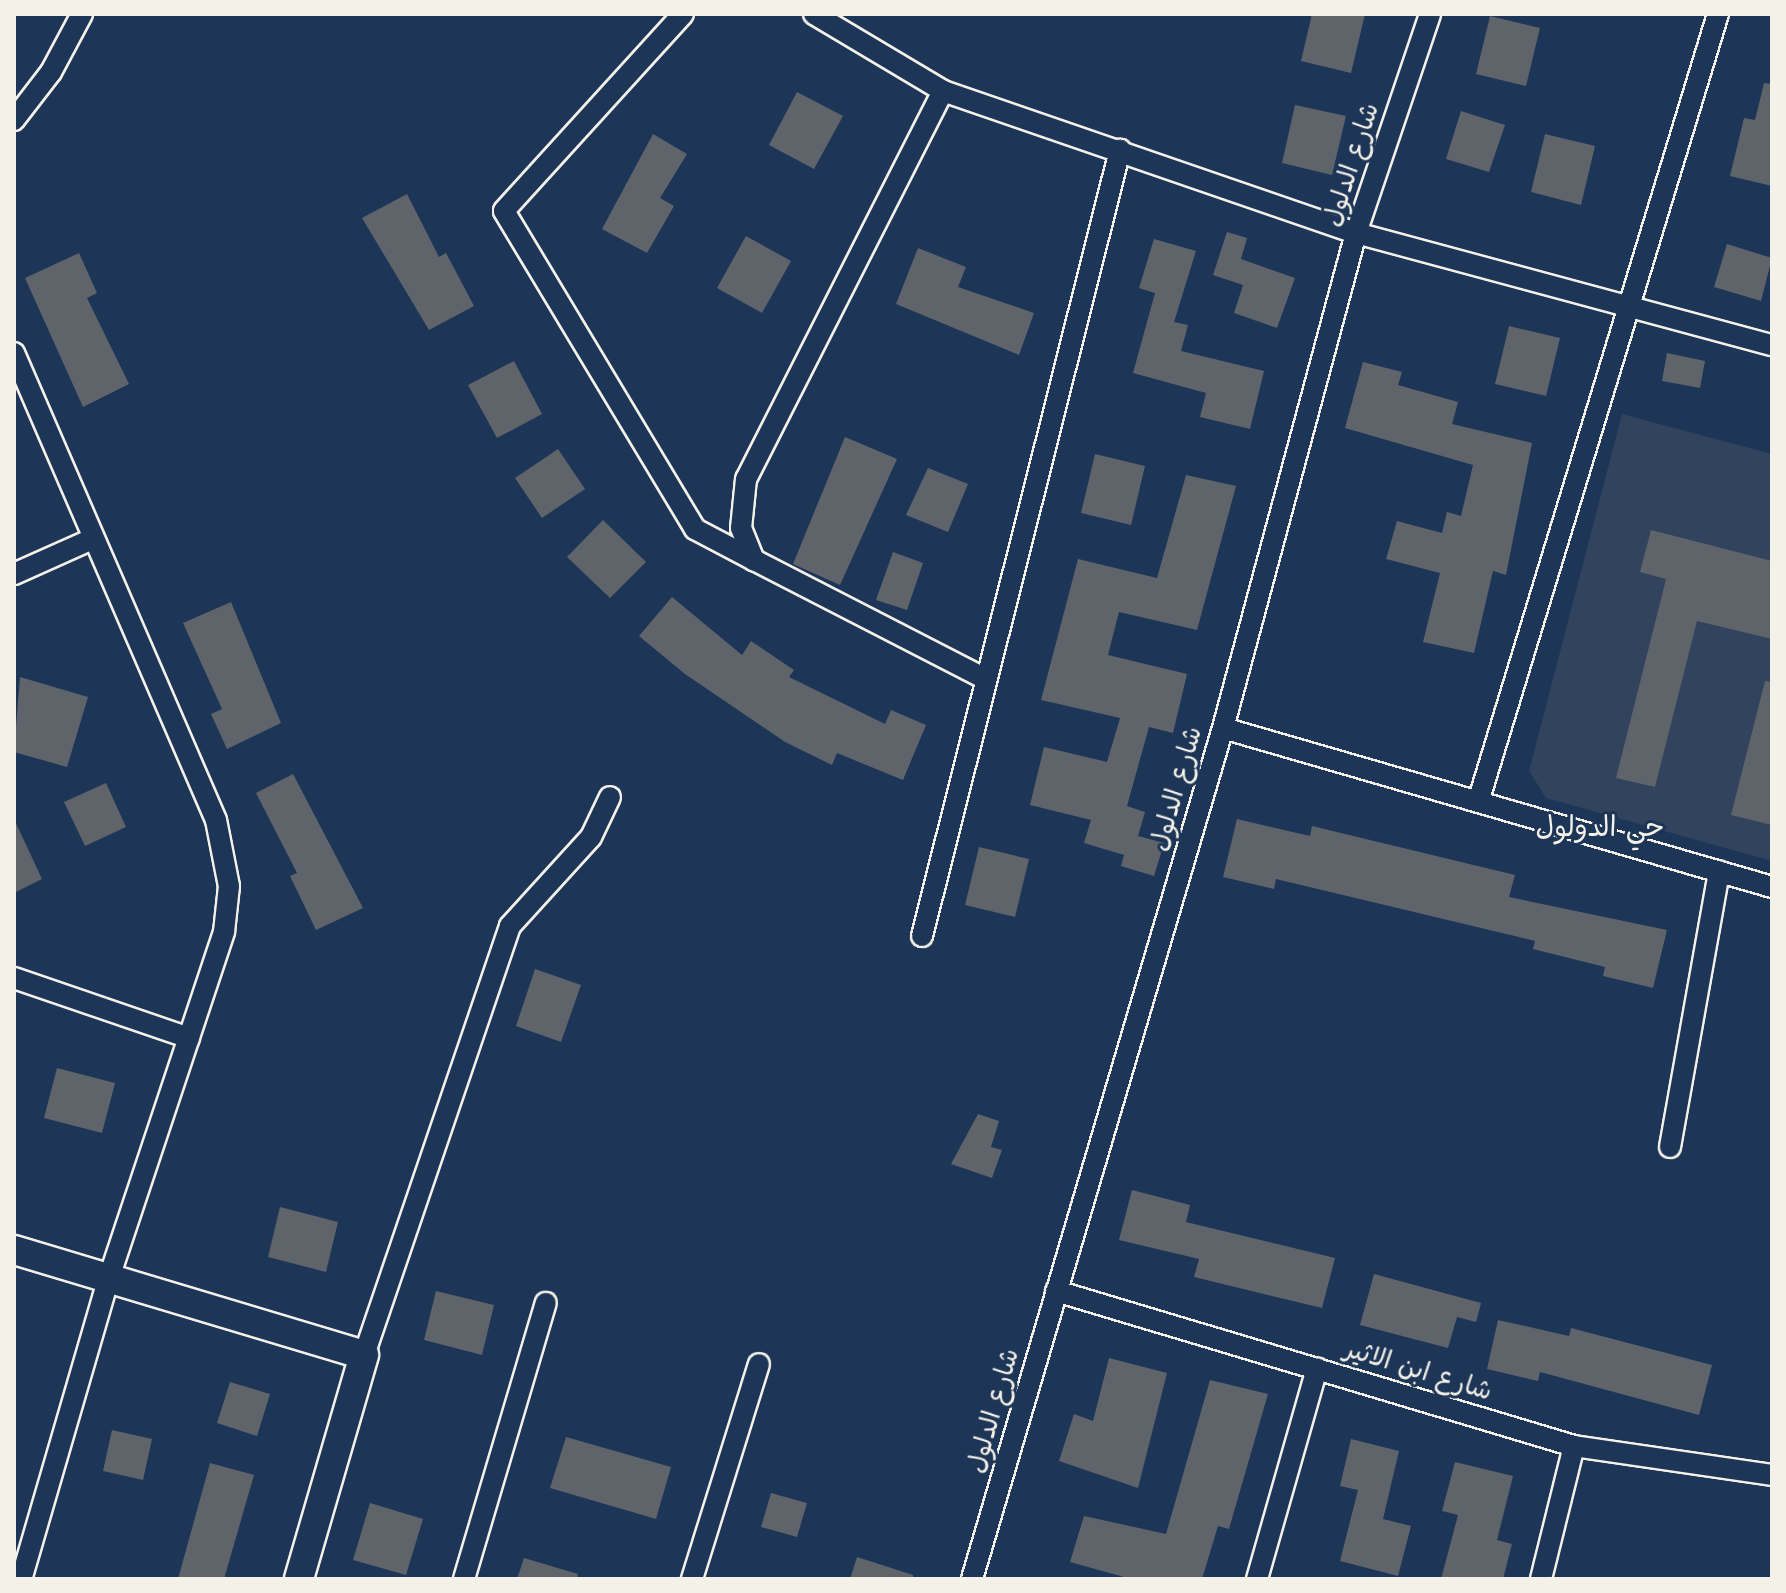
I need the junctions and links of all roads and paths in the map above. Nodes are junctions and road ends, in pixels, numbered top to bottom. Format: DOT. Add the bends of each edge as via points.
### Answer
graph roads {
  1 [pos="82,14"];
  2 [pos="683,14"];
  3 [pos="814,14"];
  4 [pos="1430,14"];
  5 [pos="1718,14"];
  6 [pos="943,91"];
  7 [pos="14,120"];
  8 [pos="1120,150"];
  9 [pos="1356,233"];
  10 [pos="1630,304"];
  11 [pos="1772,345"];
  12 [pos="14,353"];
  13 [pos="90,540"];
  14 [pos="754,560"];
  15 [pos="14,574"];
  16 [pos="986,679"];
  17 [pos="1223,728"];
  18 [pos="610,797"];
  19 [pos="1479,799"];
  20 [pos="1719,871"];
  21 [pos="1772,887"];
  22 [pos="922,936"];
  23 [pos="14,978"];
  24 [pos="189,1038"];
  25 [pos="1670,1147"];
  26 [pos="14,1250"];
  27 [pos="109,1277"];
  28 [pos="1056,1291"];
  29 [pos="546,1303"];
  30 [pos="364,1355"];
  31 [pos="759,1364"];
  32 [pos="1317,1368"];
  33 [pos="1574,1446"];
  34 [pos="1772,1475"];
  35 [pos="21,1579"];
  36 [pos="299,1579"];
  37 [pos="464,1579"];
  38 [pos="692,1579"];
  39 [pos="972,1579"];
  40 [pos="1257,1579"];
  41 [pos="1541,1579"];
  1 -- 7 [label="street" via="51,72"];
  2 -- 14 [label="street" via="504,211 695,529"];
  3 -- 6 [label="street"];
  4 -- 9 [label="street, شارع الدلول"];
  5 -- 10 [label="street"];
  6 -- 8 [label="street"];
  6 -- 14 [label="street" via="746,479 741,528"];
  8 -- 9 [label="street"];
  8 -- 16 [label="street"];
  9 -- 10 [label="street"];
  9 -- 17 [label="street, شارع الدلول"];
  10 -- 11 [label="street"];
  10 -- 19 [label="street"];
  12 -- 13 [label="street"];
  13 -- 15 [label="street"];
  13 -- 24 [label="street" via="216,820 229,886 224,932"];
  14 -- 16 [label="street"];
  16 -- 22 [label="street"];
  17 -- 19 [label="street"];
  17 -- 28 [label="street, شارع الدلول"];
  18 -- 30 [label="street" via="591,837 510,926"];
  19 -- 20 [label="street"];
  20 -- 21 [label="street"];
  20 -- 25 [label="street"];
  23 -- 24 [label="street"];
  24 -- 27 [label="street"];
  26 -- 27 [label="street"];
  27 -- 30 [label="street"];
  27 -- 35 [label="street"];
  28 -- 32 [label="street, شارع ابن الاثير"];
  28 -- 39 [label="street, شارع الدلول"];
  29 -- 37 [label="street"];
  30 -- 36 [label="street"];
  31 -- 38 [label="street"];
  32 -- 33 [label="street, شارع ابن الاثير"];
  32 -- 40 [label="street"];
  33 -- 34 [label="street, شارع ابن الاثير"];
  33 -- 41 [label="street"];
}
